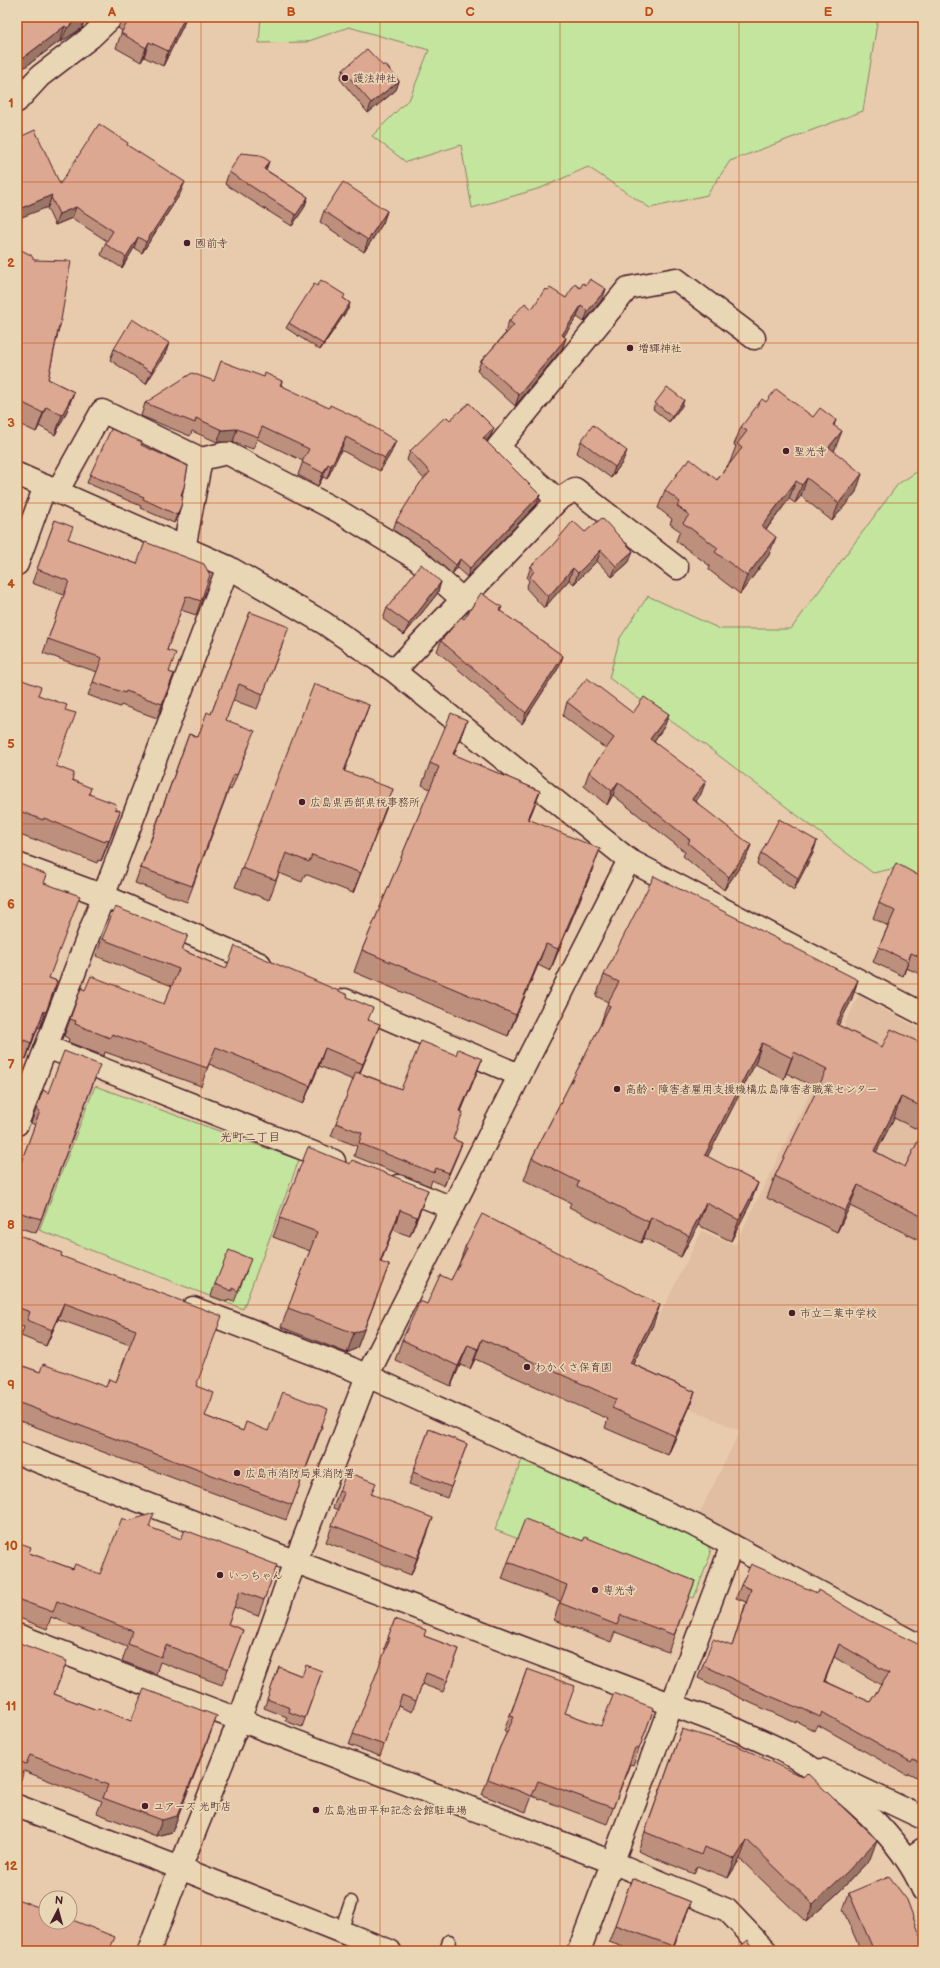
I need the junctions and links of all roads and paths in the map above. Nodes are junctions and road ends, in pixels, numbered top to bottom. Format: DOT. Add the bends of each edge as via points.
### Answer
graph roads {
  1 [pos="112,17"];
  2 [pos="17,101"];
  3 [pos="754,338"];
  4 [pos="201,459"];
  5 [pos="17,474"];
  6 [pos="51,489"];
  7 [pos="558,500"];
  8 [pos="184,549"];
  9 [pos="17,564"];
  10 [pos="228,568"];
  11 [pos="677,568"];
  12 [pos="463,600"];
  13 [pos="394,672"];
  14 [pos="629,860"];
  15 [pos="17,864"];
  16 [pos="104,896"];
  17 [pos="279,972"];
  18 [pos="330,994"];
  19 [pos="923,1014"];
  20 [pos="47,1047"];
  21 [pos="519,1075"];
  22 [pos="17,1124"];
  23 [pos="354,1169"];
  24 [pos="376,1178"];
  25 [pos="452,1208"];
  26 [pos="173,1300"];
  27 [pos="367,1376"];
  28 [pos="17,1453"];
  29 [pos="732,1545"];
  30 [pos="295,1562"];
  31 [pos="17,1635"];
  32 [pos="923,1648"];
  33 [pos="672,1705"];
  34 [pos="239,1721"];
  35 [pos="794,1757"];
  36 [pos="17,1806"];
  37 [pos="923,1818"];
  38 [pos="915,1855"];
  39 [pos="612,1862"];
  40 [pos="180,1868"];
  41 [pos="923,1890"];
  42 [pos="351,1902"];
  43 [pos="340,1932"];
  44 [pos="365,1946"];
  45 [pos="149,1951"];
  46 [pos="390,1951"];
  47 [pos="579,1951"];
  48 [pos="766,1951"];
  1 -- 2 [label="street" via="91,37 40,76"];
  3 -- 7 [label="street" via="676,280 628,288 498,447"];
  4 -- 6 [label="street" via="102,411"];
  4 -- 8 [label="street"];
  4 -- 12 [label="street" via="227,453 340,512 417,559"];
  5 -- 6 [label="street"];
  6 -- 8 [label="street"];
  6 -- 9 [label="street"];
  7 -- 11 [label="street" via="575,489"];
  7 -- 12 [label="street"];
  8 -- 10 [label="street"];
  10 -- 13 [label="street" via="324,623"];
  10 -- 16 [label="street"];
  12 -- 13 [label="street"];
  13 -- 14 [label="street"];
  14 -- 19 [label="street"];
  14 -- 21 [label="street"];
  15 -- 16 [label="street"];
  16 -- 17 [label="street"];
  16 -- 20 [label="street"];
  18 -- 21 [label="street"];
  20 -- 22 [label="street"];
  20 -- 23 [label="street"];
  21 -- 25 [label="street"];
  24 -- 25 [label="street"];
  25 -- 27 [label="street"];
  26 -- 27 [label="street"];
  27 -- 29 [label="street" via="694,1525"];
  27 -- 30 [label="street"];
  28 -- 30 [label="street"];
  29 -- 32 [label="street"];
  29 -- 33 [label="street"];
  30 -- 33 [label="street"];
  30 -- 34 [label="street"];
  31 -- 34 [label="street"];
  33 -- 35 [label="street" via="731,1727"];
  33 -- 39 [label="street"];
  34 -- 39 [label="street"];
  34 -- 40 [label="street"];
  35 -- 37 [label="street"];
  35 -- 38 [label="street" via="850,1797 899,1847"];
  36 -- 40 [label="street"];
  38 -- 41 [label="street"];
  39 -- 47 [label="street"];
  39 -- 48 [label="street" via="727,1910"];
  40 -- 43 [label="street"];
  40 -- 45 [label="street"];
  42 -- 43 [label="lane"];
  43 -- 44 [label="street"];
  44 -- 46 [label="street"];
}
